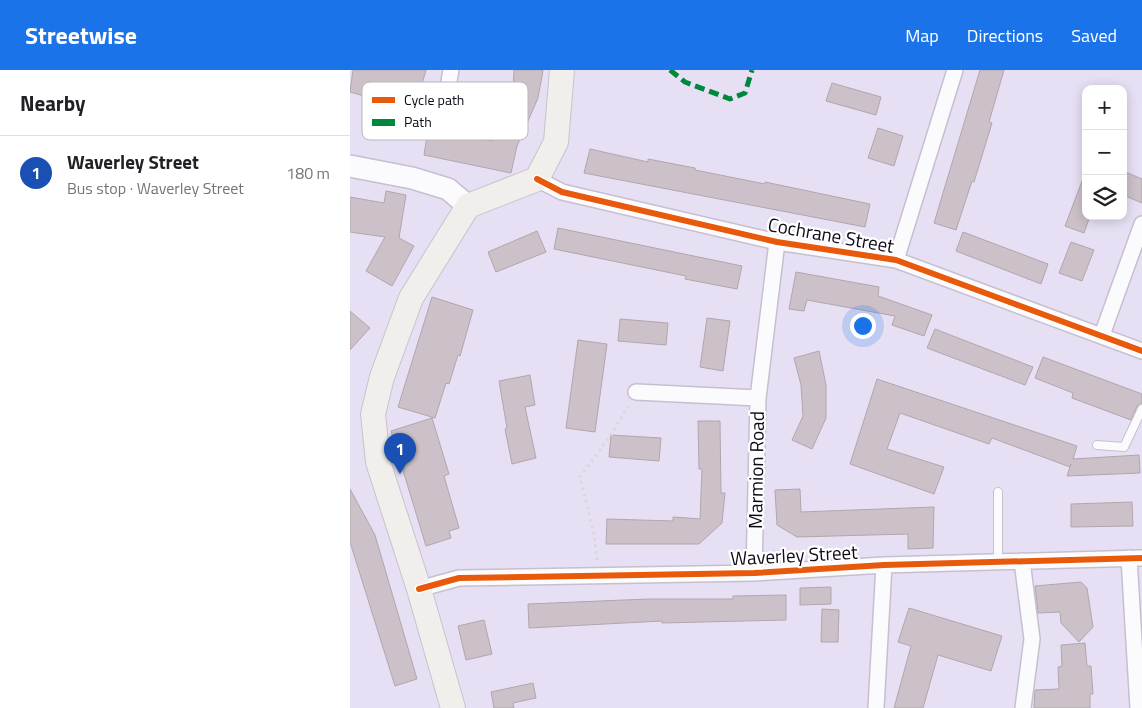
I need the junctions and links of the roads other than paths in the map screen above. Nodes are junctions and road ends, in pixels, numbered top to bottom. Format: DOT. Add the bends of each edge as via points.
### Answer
graph roads {
  1 [pos="562,70"];
  2 [pos="956,70"];
  3 [pos="350,166"];
  4 [pos="537,179"];
  5 [pos="468,206"];
  6 [pos="1142,224"];
  7 [pos="777,242"];
  8 [pos="896,260"];
  9 [pos="1102,335"];
  10 [pos="1142,351"];
  11 [pos="636,392"];
  12 [pos="758,398"];
  13 [pos="1142,409"];
  14 [pos="1097,445"];
  15 [pos="998,492"];
  16 [pos="1135,558"];
  17 [pos="1022,561"];
  18 [pos="998,562"];
  19 [pos="884,565"];
  20 [pos="754,572"];
  21 [pos="419,589"];
  22 [pos="1139,669"];
  23 [pos="453,708"];
  24 [pos="876,708"];
  25 [pos="1023,708"];
  26 [pos="1138,708"];
  1 -- 4 [label="main road" via="556,142"];
  2 -- 8 [label="street"];
  3 -- 5 [label="street" via="448,189"];
  4 -- 5 [label="main road"];
  4 -- 7 [label="street, Cochrane Street" via="562,192"];
  5 -- 21 [label="main road" via="411,298 382,377 373,414 378,462"];
  6 -- 9 [label="street"];
  7 -- 8 [label="street, Cochrane Street"];
  7 -- 12 [label="street, Marmion Road"];
  8 -- 9 [label="street, Cochrane Street"];
  9 -- 10 [label="street, Cochrane Street"];
  11 -- 12 [label="street, Marmion Road"];
  12 -- 20 [label="street, Marmion Road"];
  13 -- 14 [label="lane" via="1124,447"];
  15 -- 18 [label="lane"];
  16 -- 17 [label="street, Waverley Street"];
  16 -- 22 [label="street"];
  17 -- 18 [label="street, Waverley Street"];
  17 -- 25 [label="street" via="1032,639"];
  18 -- 19 [label="street, Waverley Street"];
  19 -- 20 [label="street, Waverley Street"];
  19 -- 24 [label="street"];
  20 -- 21 [label="street, Waverley Street" via="459,578"];
  21 -- 23 [label="main road"];
  22 -- 26 [label="street"];
}
